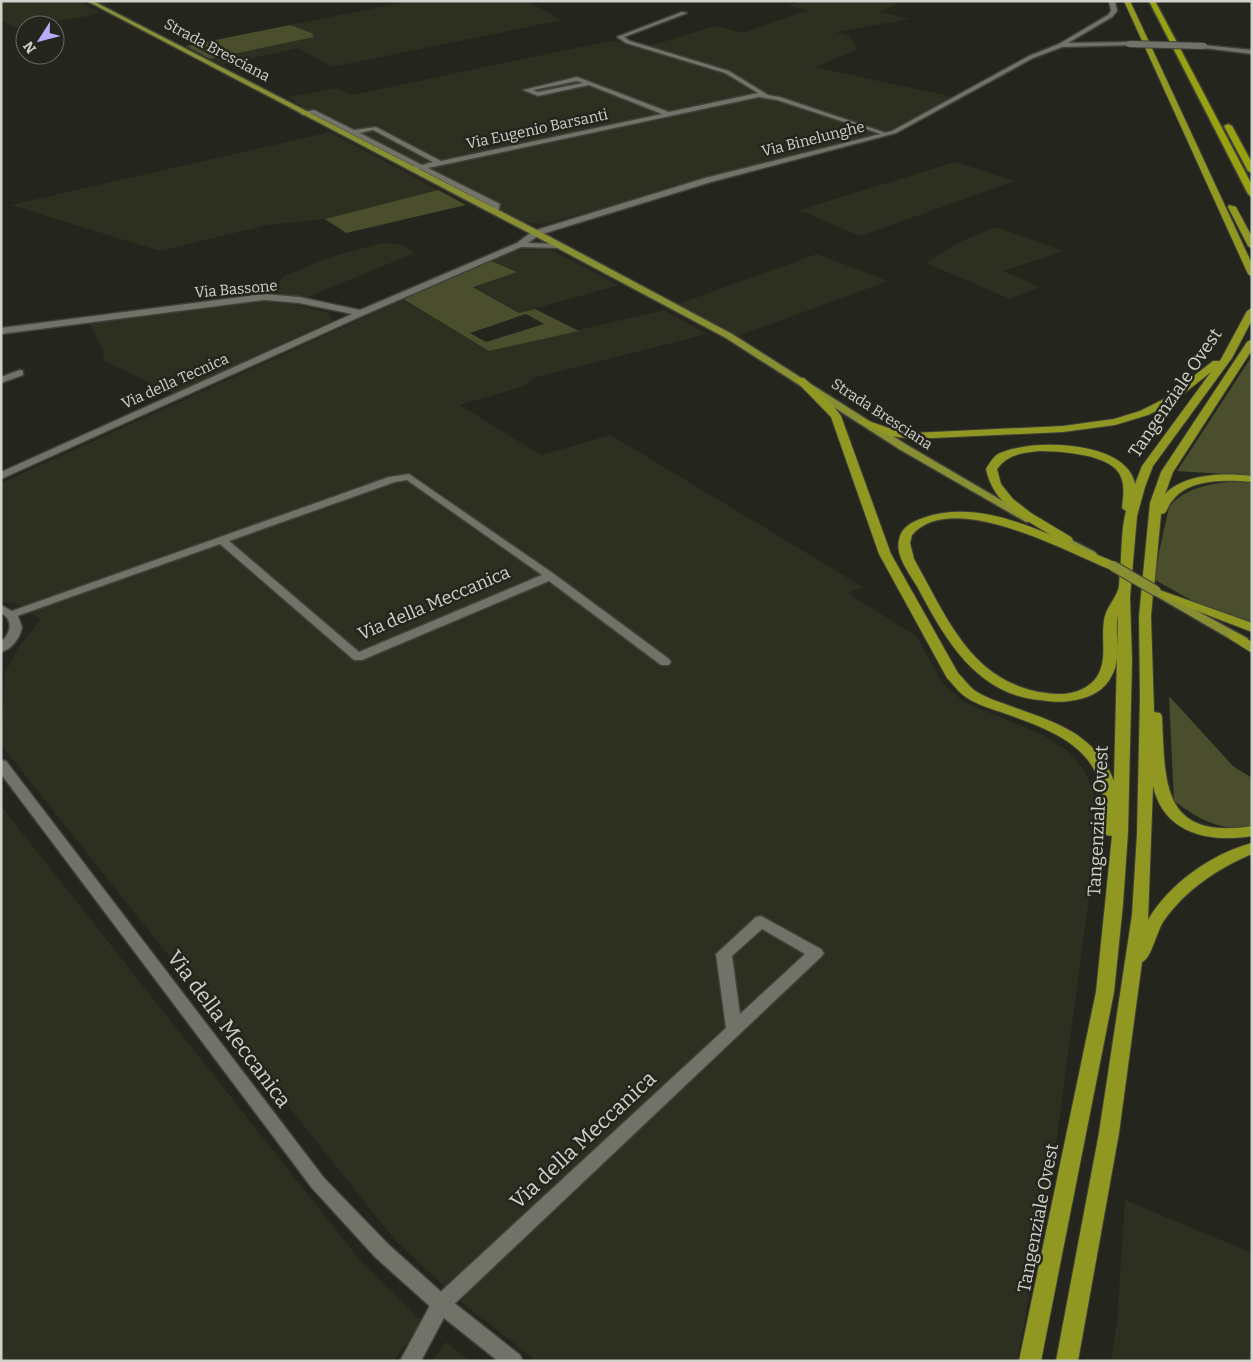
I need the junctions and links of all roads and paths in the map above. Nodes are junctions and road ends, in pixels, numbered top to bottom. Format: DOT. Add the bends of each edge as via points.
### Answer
graph roads {
  1 [pos="89,1"];
  2 [pos="1112,1"];
  3 [pos="1127,1"];
  4 [pos="1134,1"];
  5 [pos="1152,1"];
  6 [pos="684,13"];
  7 [pos="1180,35"];
  8 [pos="1061,45"];
  9 [pos="1189,52"];
  10 [pos="1252,52"];
  11 [pos="590,84"];
  12 [pos="754,88"];
  13 [pos="765,95"];
  14 [pos="656,109"];
  15 [pos="303,113"];
  16 [pos="668,114"];
  17 [pos="1225,120"];
  18 [pos="354,132"];
  19 [pos="886,134"];
  20 [pos="1207,155"];
  21 [pos="440,163"];
  22 [pos="420,167"];
  23 [pos="411,169"];
  24 [pos="1252,171"];
  25 [pos="1252,194"];
  26 [pos="1228,199"];
  27 [pos="487,201"];
  28 [pos="478,203"];
  29 [pos="494,212"];
  30 [pos="514,222"];
  31 [pos="558,226"];
  32 [pos="536,233"];
  33 [pos="520,245"];
  34 [pos="560,246"];
  35 [pos="1252,246"];
  36 [pos="1252,274"];
  37 [pos="1252,311"];
  38 [pos="361,313"];
  39 [pos="1,331"];
  40 [pos="1252,342"];
  41 [pos="1227,358"];
  42 [pos="20,373"];
  43 [pos="1,380"];
  44 [pos="800,380"];
  45 [pos="863,422"];
  46 [pos="1,476"];
  47 [pos="1252,479"];
  48 [pos="223,541"];
  49 [pos="1129,541"];
  50 [pos="1072,543"];
  51 [pos="1113,566"];
  52 [pos="1148,575"];
  53 [pos="550,576"];
  54 [pos="1125,587"];
  55 [pos="1156,592"];
  56 [pos="1186,605"];
  57 [pos="1,608"];
  58 [pos="13,614"];
  59 [pos="1145,616"];
  60 [pos="1252,628"];
  61 [pos="1235,636"];
  62 [pos="1252,647"];
  63 [pos="1,648"];
  64 [pos="666,662"];
  65 [pos="1,764"];
  66 [pos="1252,831"];
  67 [pos="1252,848"];
  68 [pos="1115,904"];
  69 [pos="1131,980"];
  70 [pos="734,1030"];
  71 [pos="441,1304"];
  72 [pos="410,1361"];
  73 [pos="513,1361"];
  74 [pos="1030,1361"];
  75 [pos="1067,1361"];
  1 -- 15 [label="main road, Strada Bresciana"];
  2 -- 8 [label="street, Via Binelunghe" via="1114,11 1110,16"];
  3 -- 36 [label="highway"];
  4 -- 20 [label="highway"];
  5 -- 25 [label="highway"];
  6 -- 12 [label="street, Via Eugenio Barsanti" via="620,37 727,72"];
  7 -- 9 [label="highway"];
  8 -- 10 [label="street, Via Binelunghe, bridge" via="1204,46"];
  8 -- 19 [label="street, Via Binelunghe"];
  11 -- 11 [label="street, Via Eugenio Barsanti" via="538,94 526,90 577,79"];
  11 -- 14 [label="street, Via Eugenio Barsanti"];
  12 -- 13 [label="street, Via Eugenio Barsanti"];
  12 -- 14 [label="street"];
  13 -- 16 [label="street, Via Eugenio Barsanti"];
  13 -- 19 [label="street, Via Eugenio Barsanti"];
  14 -- 16 [label="street, Via Eugenio Barsanti"];
  15 -- 18 [label="street, Strada Bresciana" via="312,111"];
  15 -- 23 [label="main road, Strada Bresciana"];
  16 -- 21 [label="street, Via Eugenio Barsanti"];
  17 -- 24 [label="highway"];
  18 -- 21 [label="street" via="374,128"];
  18 -- 22 [label="street, Strada Bresciana"];
  19 -- 31 [label="street, Via Binelunghe" via="708,180"];
  21 -- 22 [label="street, Via Eugenio Barsanti"];
  22 -- 23 [label="street, Via Eugenio Barsanti"];
  22 -- 27 [label="street, Strada Bresciana"];
  23 -- 28 [label="main road, Strada Bresciana"];
  26 -- 35 [label="highway"];
  27 -- 28 [label="street"];
  27 -- 29 [label="street" via="497,206"];
  28 -- 29 [label="main road, Strada Bresciana"];
  29 -- 30 [label="main road, Strada Bresciana"];
  30 -- 31 [label="street, Via Binelunghe"];
  30 -- 32 [label="main road, Strada Bresciana"];
  31 -- 32 [label="street, Via Binelunghe"];
  32 -- 33 [label="street"];
  32 -- 34 [label="main road, Strada Bresciana"];
  33 -- 34 [label="street"];
  33 -- 38 [label="street"];
  34 -- 44 [label="main road, Strada Bresciana" via="729,336"];
  37 -- 41 [label="highway, Tangenziale Ovest"];
  38 -- 39 [label="street, Via Bassone" via="299,300 264,297"];
  38 -- 46 [label="street, Via della Tecnica"];
  40 -- 52 [label="highway, Tangenziale Ovest" via="1167,472 1156,503"];
  41 -- 45 [label="highway" via="1164,404 1135,416 1091,426 912,436 895,434"];
  41 -- 49 [label="highway, Tangenziale Ovest" via="1148,466 1131,516"];
  42 -- 43 [label="street"];
  44 -- 45 [label="main road, Strada Bresciana"];
  44 -- 68 [label="highway" via="836,416 885,554 952,675 980,699 1075,738 1099,761 1109,787"];
  45 -- 50 [label="main road, Strada Bresciana" via="947,474"];
  47 -- 52 [label="highway" via="1210,479 1190,484 1168,496 1162,504"];
  48 -- 53 [label="street, Via della Meccanica" via="393,479 409,478"];
  48 -- 53 [label="street, Via della Meccanica" via="358,657"];
  48 -- 58 [label="street, Via della Meccanica"];
  49 -- 50 [label="highway" via="1128,479 1111,460 1081,450 1042,446 1018,450 997,461 992,477 1003,494"];
  49 -- 54 [label="highway, Tangenziale Ovest"];
  50 -- 51 [label="main road, Strada Bresciana"];
  51 -- 54 [label="highway" via="996,520 956,515 920,522 909,529 904,543 908,559 967,658 992,682 1026,695 1066,698 1087,692 1100,682 1108,668 1111,617"];
  51 -- 55 [label="main road, Strada Bresciana, bridge"];
  52 -- 59 [label="highway, Tangenziale Ovest"];
  53 -- 64 [label="street, Via della Meccanica"];
  54 -- 68 [label="highway, Tangenziale Ovest"];
  55 -- 56 [label="highway"];
  56 -- 60 [label="highway"];
  56 -- 61 [label="main road"];
  57 -- 58 [label="street"];
  58 -- 63 [label="street" via="18,621 17,629 13,638"];
  59 -- 66 [label="highway" via="1161,786 1166,805 1184,821 1203,830 1225,834"];
  59 -- 69 [label="highway, Tangenziale Ovest" via="1145,834 1140,915"];
  61 -- 62 [label="highway"];
  65 -- 71 [label="street, Via della Meccanica" via="318,1183 382,1251"];
  67 -- 69 [label="highway" via="1205,873 1166,907 1150,932"];
  68 -- 74 [label="highway, Tangenziale Ovest" via="1105,992"];
  69 -- 75 [label="highway, Tangenziale Ovest" via="1108,1133"];
  70 -- 70 [label="street, Via della Meccanica" via="810,960 816,953 761,921 724,954"];
  70 -- 71 [label="street, Via della Meccanica"];
  71 -- 72 [label="street"];
  71 -- 73 [label="street, Via della Meccanica"];
}
